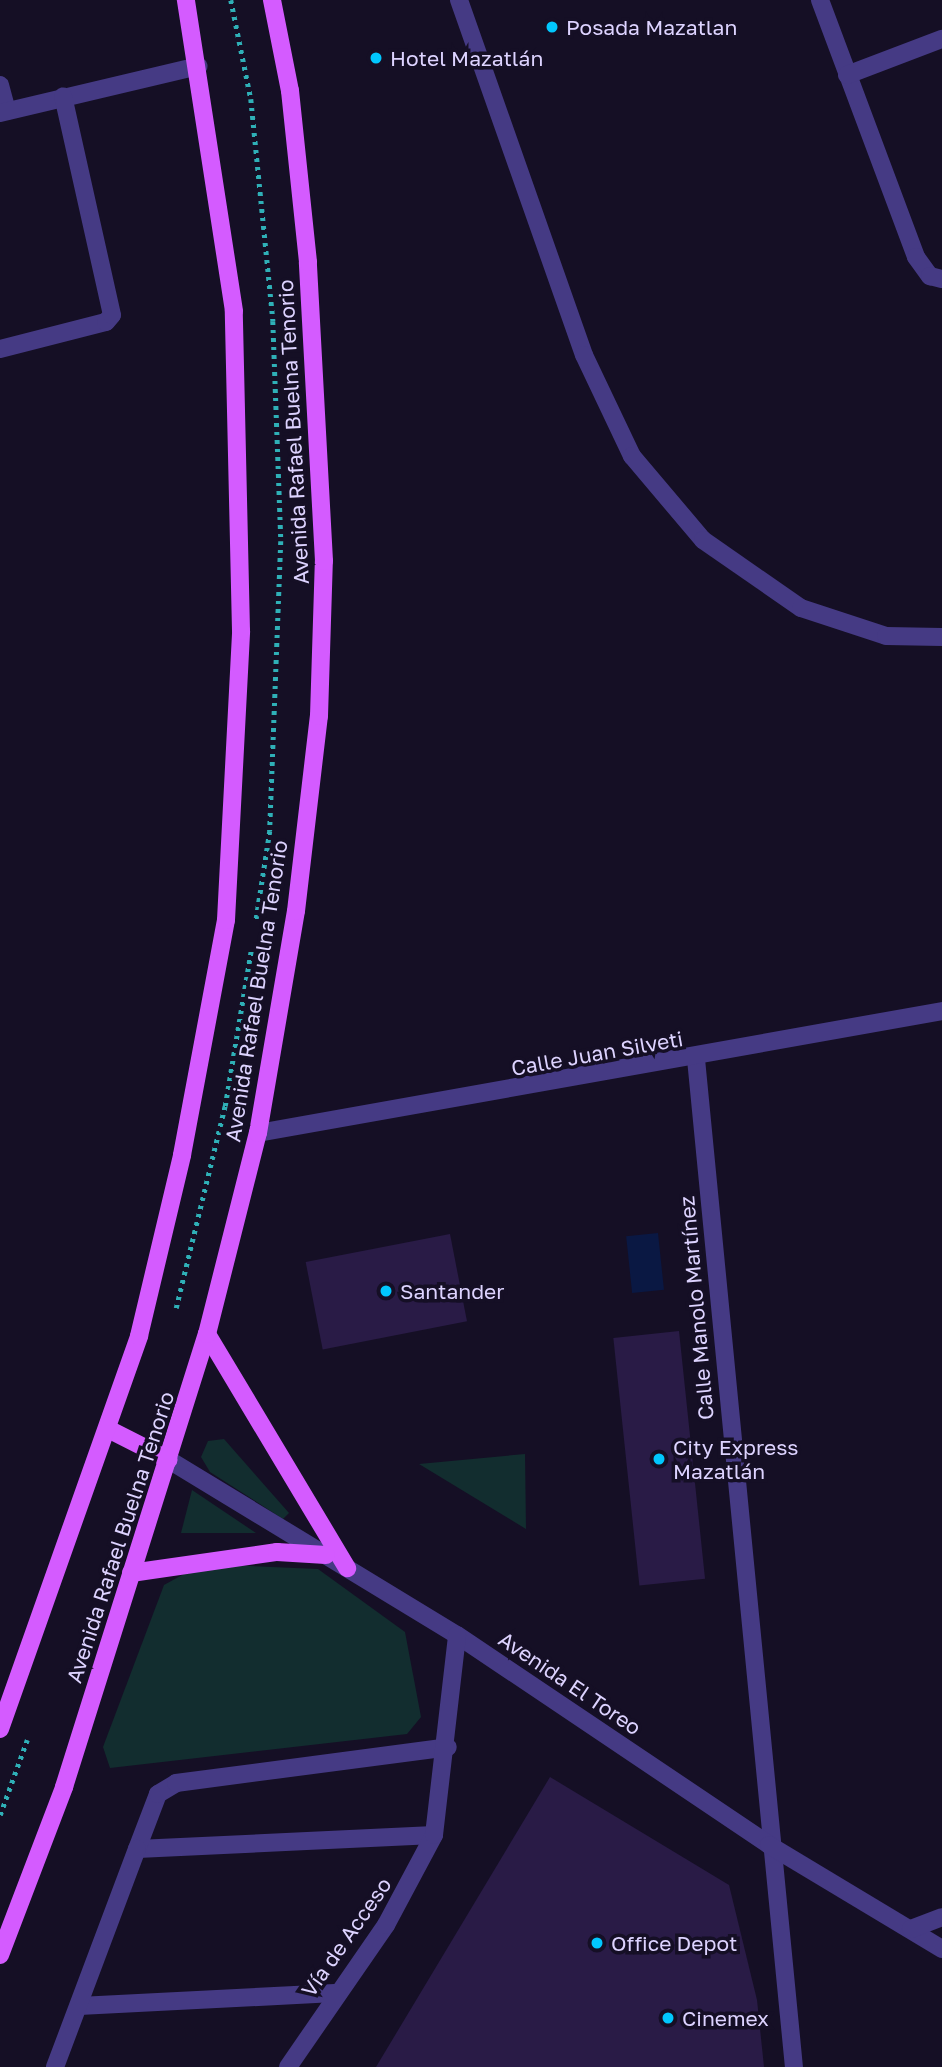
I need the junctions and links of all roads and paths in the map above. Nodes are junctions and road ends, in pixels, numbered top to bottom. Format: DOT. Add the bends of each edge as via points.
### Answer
graph roads {
  1 [pos="186,0"];
  2 [pos="272,0"];
  3 [pos="459,0"];
  4 [pos="820,0"];
  5 [pos="942,39"];
  6 [pos="199,66"];
  7 [pos="847,75"];
  8 [pos="0,85"];
  9 [pos="63,96"];
  10 [pos="3,112"];
  11 [pos="942,278"];
  12 [pos="0,349"];
  13 [pos="942,637"];
  14 [pos="942,1011"];
  15 [pos="696,1059"];
  16 [pos="258,1133"];
  17 [pos="207,1334"];
  18 [pos="108,1429"];
  19 [pos="169,1460"];
  20 [pos="326,1555"];
  21 [pos="347,1568"];
  22 [pos="131,1573"];
  23 [pos="457,1635"];
  24 [pos="0,1729"];
  25 [pos="447,1747"];
  26 [pos="433,1835"];
  27 [pos="769,1845"];
  28 [pos="137,1849"];
  29 [pos="942,1917"];
  30 [pos="911,1929"];
  31 [pos="942,1949"];
  32 [pos="0,1955"];
  33 [pos="335,1993"];
  34 [pos="79,2006"];
  35 [pos="55,2067"];
  36 [pos="288,2067"];
  37 [pos="794,2067"];
  1 -- 6 [label="main road, Avenida Rafael Buelna Tenorio"];
  2 -- 16 [label="main road, Avenida Rafael Buelna Tenorio" via="290,91 308,262 324,561 314,758"];
  3 -- 13 [label="street" via="584,355 632,456 703,540 801,608 886,636"];
  4 -- 7 [label="street"];
  5 -- 7 [label="street"];
  6 -- 9 [label="street"];
  6 -- 18 [label="main road, Avenida Rafael Buelna Tenorio" via="234,311 239,723 226,920 179,1168 139,1336"];
  7 -- 11 [label="street" via="916,257 930,276"];
  8 -- 10 [label="street"];
  9 -- 10 [label="street"];
  9 -- 12 [label="street" via="112,314 106,322"];
  14 -- 15 [label="street, Calle Juan Silveti"];
  15 -- 16 [label="street, Calle Juan Silveti"];
  15 -- 27 [label="street, Calle Manolo Martínez"];
  16 -- 17 [label="main road, Avenida Rafael Buelna Tenorio"];
  17 -- 19 [label="main road, Avenida Rafael Buelna Tenorio"];
  17 -- 21 [label="main road"];
  18 -- 19 [label="main road"];
  18 -- 24 [label="main road, Avenida Rafael Buelna Tenorio"];
  19 -- 20 [label="street, Avenida El Toreo"];
  19 -- 22 [label="main road, Avenida Rafael Buelna Tenorio"];
  20 -- 21 [label="street, Avenida El Toreo"];
  20 -- 22 [label="main road" via="276,1552"];
  21 -- 23 [label="street, Avenida El Toreo"];
  22 -- 32 [label="main road, Avenida Rafael Buelna Tenorio" via="64,1787"];
  23 -- 25 [label="street, Vía de Acceso"];
  23 -- 27 [label="street, Avenida El Toreo"];
  25 -- 26 [label="street, Vía de Acceso"];
  25 -- 28 [label="street" via="176,1783 158,1794"];
  26 -- 28 [label="street"];
  26 -- 33 [label="street, Vía de Acceso" via="386,1925"];
  27 -- 30 [label="street, Avenida El Toreo"];
  27 -- 37 [label="street, Calle Manolo Martínez"];
  28 -- 34 [label="street"];
  29 -- 30 [label="street"];
  30 -- 31 [label="street, Avenida El Toreo"];
  33 -- 34 [label="street"];
  33 -- 36 [label="street, Vía de Acceso"];
  34 -- 35 [label="street"];
}
